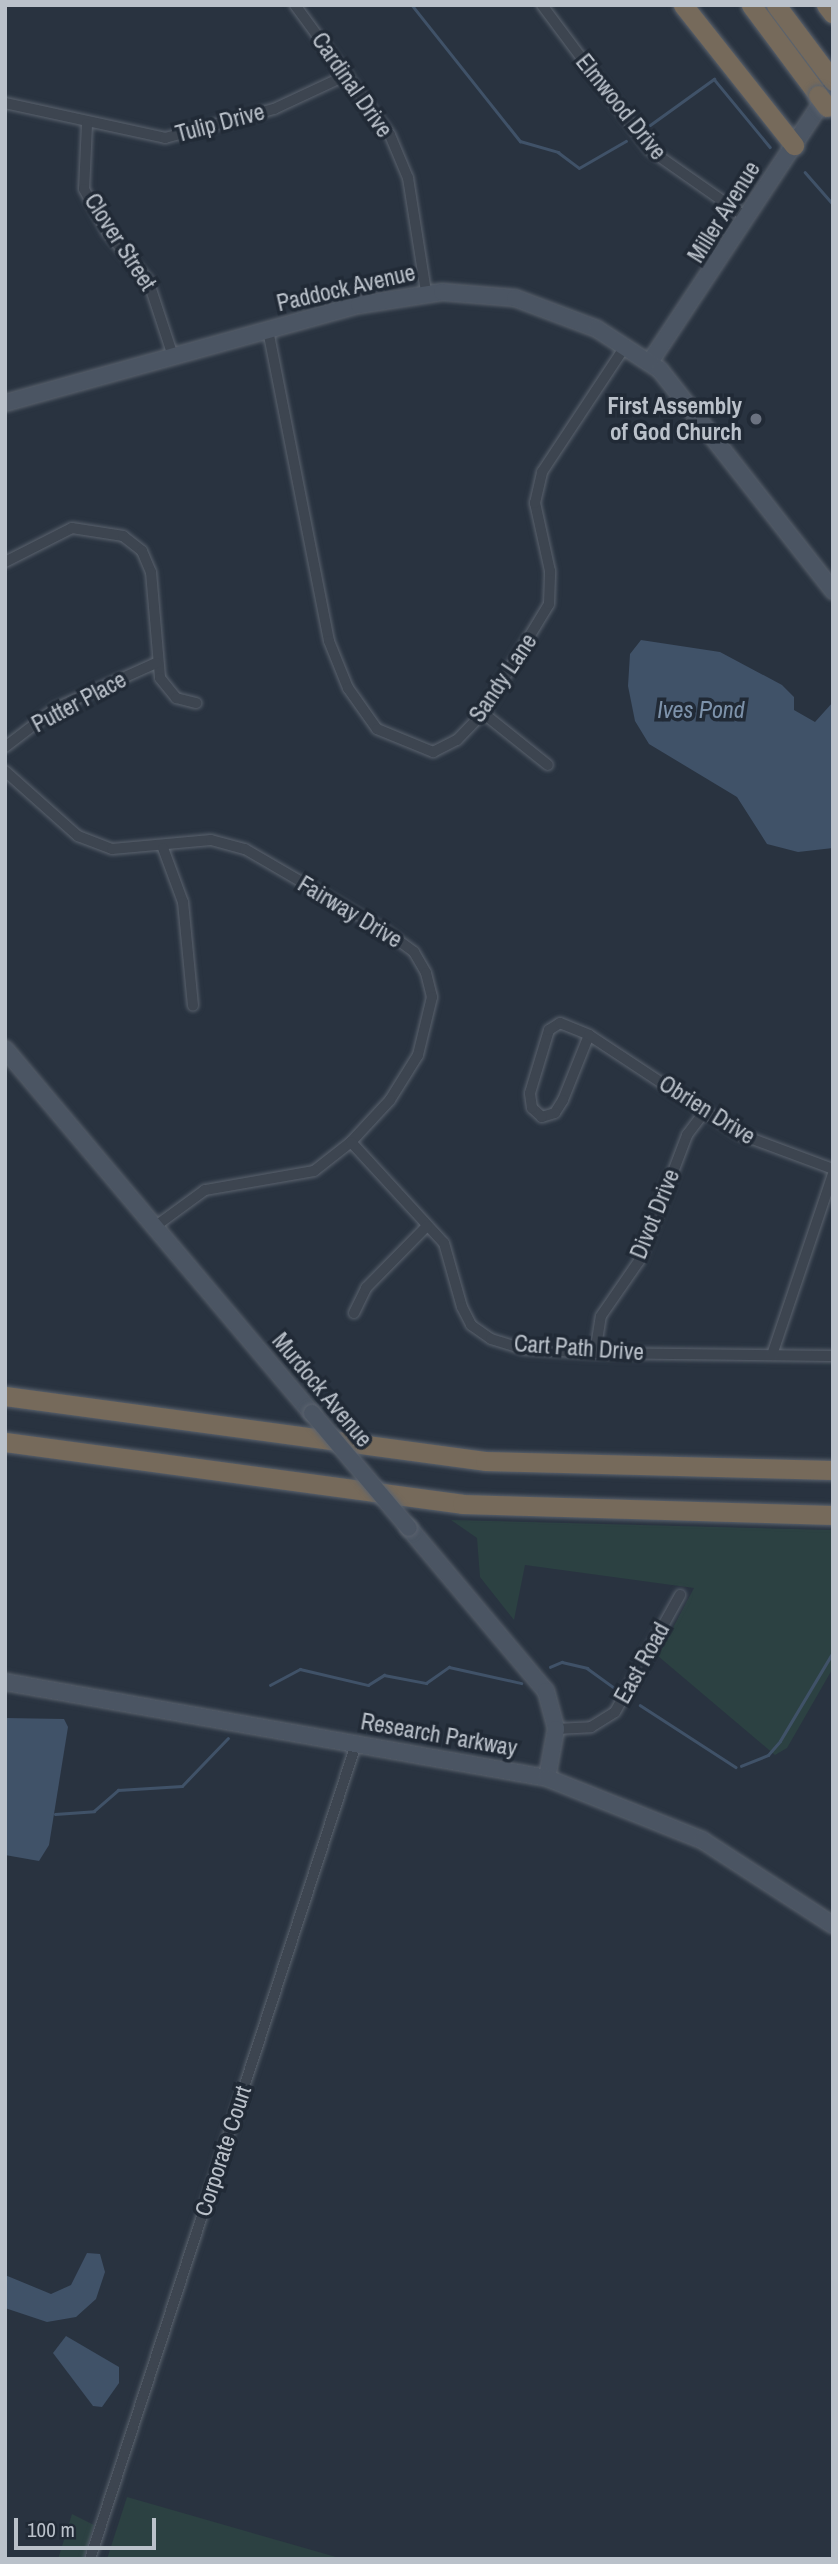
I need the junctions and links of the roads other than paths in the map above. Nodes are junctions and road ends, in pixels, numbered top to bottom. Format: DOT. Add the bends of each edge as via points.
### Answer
graph roads {
  1 [pos="295,5"];
  2 [pos="542,5"];
  3 [pos="683,5"];
  4 [pos="751,5"];
  5 [pos="776,5"];
  6 [pos="826,5"];
  7 [pos="833,14"];
  8 [pos="347,75"];
  9 [pos="829,93"];
  10 [pos="5,103"];
  11 [pos="87,124"];
  12 [pos="794,145"];
  13 [pos="747,218"];
  14 [pos="426,292"];
  15 [pos="268,330"];
  16 [pos="626,345"];
  17 [pos="174,359"];
  18 [pos="650,362"];
  19 [pos="5,403"];
  20 [pos="5,562"];
  21 [pos="833,591"];
  22 [pos="156,663"];
  23 [pos="196,703"];
  24 [pos="483,713"];
  25 [pos="5,747"];
  26 [pos="548,765"];
  27 [pos="5,771"];
  28 [pos="163,848"];
  29 [pos="192,1006"];
  30 [pos="589,1035"];
  31 [pos="5,1049"];
  32 [pos="703,1114"];
  33 [pos="351,1142"];
  34 [pos="833,1171"];
  35 [pos="427,1226"];
  36 [pos="153,1228"];
  37 [pos="354,1313"];
  38 [pos="595,1353"];
  39 [pos="772,1355"];
  40 [pos="833,1356"];
  41 [pos="5,1396"];
  42 [pos="5,1442"];
  43 [pos="833,1470"];
  44 [pos="833,1516"];
  45 [pos="680,1595"];
  46 [pos="5,1682"];
  47 [pos="556,1729"];
  48 [pos="356,1744"];
  49 [pos="547,1778"];
  50 [pos="833,1925"];
  51 [pos="90,2559"];
  1 -- 8 [label="street, Cardinal Drive"];
  2 -- 13 [label="street, Elmwood Drive" via="650,150"];
  3 -- 12 [label="highway"];
  4 -- 9 [label="highway"];
  5 -- 9 [label="highway"];
  6 -- 7 [label="highway"];
  8 -- 11 [label="street, Tulip Drive" via="274,109 165,138"];
  8 -- 14 [label="street, Cardinal Drive" via="390,135 408,178"];
  9 -- 12 [label="main road, Miller Avenue"];
  10 -- 11 [label="street, Tulip Drive"];
  11 -- 17 [label="street, Clover Street" via="84,189 107,232 148,280"];
  12 -- 13 [label="main road, Miller Avenue"];
  13 -- 18 [label="main road, Miller Avenue"];
  14 -- 15 [label="main road, Paddock Avenue"];
  14 -- 16 [label="main road, Paddock Avenue" via="527,302"];
  15 -- 17 [label="main road, Paddock Avenue"];
  15 -- 24 [label="street, Sandy Lane" via="329,641 348,688 377,729 413,749 433,752 457,740"];
  16 -- 18 [label="main road, Paddock Avenue"];
  16 -- 24 [label="street, Sandy Lane" via="542,472 535,503 550,571 548,604"];
  17 -- 19 [label="main road, Paddock Avenue"];
  18 -- 21 [label="main road, Paddock Avenue"];
  20 -- 22 [label="street" via="72,528 123,536 142,551 151,572"];
  22 -- 23 [label="street" via="165,689"];
  22 -- 25 [label="street, Putter Place" via="56,708"];
  24 -- 26 [label="street"];
  27 -- 28 [label="street, Fairway Drive" via="78,836 112,849"];
  28 -- 29 [label="street" via="183,902"];
  28 -- 33 [label="street, Fairway Drive" via="211,840 245,849 414,952 432,997 428,1024 390,1100"];
  30 -- 30 [label="street, Obrien Drive" via="560,1023 549,1030 530,1093 532,1108 542,1117 555,1113 563,1100"];
  30 -- 32 [label="street, Obrien Drive"];
  31 -- 36 [label="main road, Murdock Avenue"];
  32 -- 34 [label="street, Obrien Drive" via="764,1146"];
  32 -- 38 [label="street, Divot Drive" via="687,1135 639,1261 601,1316"];
  33 -- 35 [label="street, Cart Path Drive"];
  33 -- 36 [label="street, Fairway Drive" via="314,1171 205,1190"];
  34 -- 39 [label="street"];
  35 -- 37 [label="street" via="366,1288"];
  35 -- 38 [label="street, Cart Path Drive" via="453,1260 471,1325 523,1349"];
  36 -- 47 [label="main road, Murdock Avenue, bridge" via="538,1679"];
  38 -- 39 [label="street, Cart Path Drive"];
  39 -- 40 [label="street, Cart Path Drive"];
  41 -- 43 [label="highway" via="460,1458"];
  42 -- 44 [label="highway" via="462,1504"];
  45 -- 47 [label="street, East Road" via="615,1712 591,1727"];
  46 -- 48 [label="main road, Research Parkway"];
  47 -- 49 [label="main road"];
  48 -- 49 [label="main road, Research Parkway"];
  48 -- 51 [label="street, Corporate Court"];
  49 -- 50 [label="main road, Research Parkway" via="702,1840"];
}
